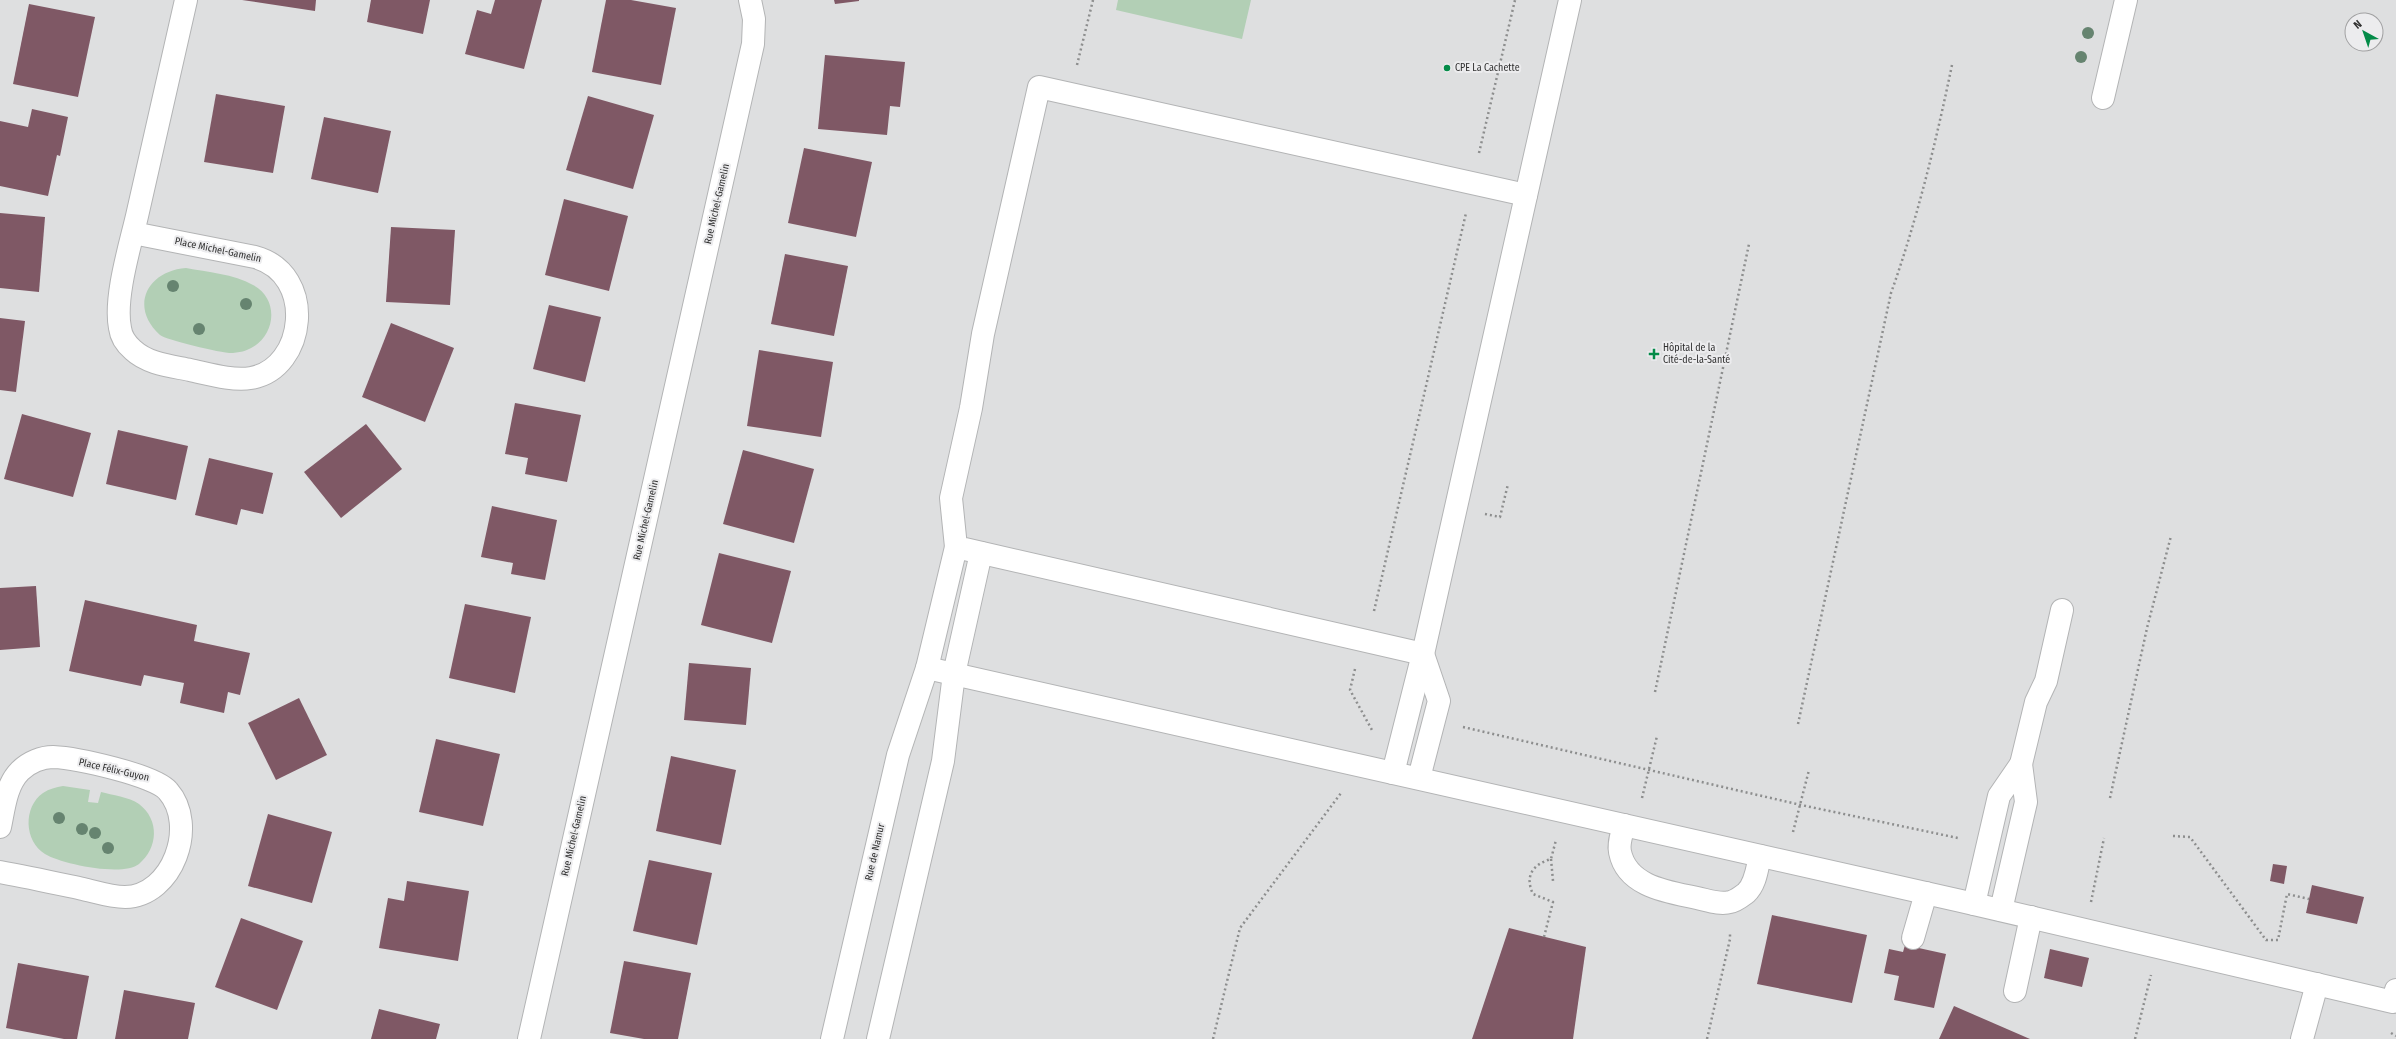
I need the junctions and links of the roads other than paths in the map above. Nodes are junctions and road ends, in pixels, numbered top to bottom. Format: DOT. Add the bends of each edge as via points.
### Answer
graph roads {
  1 [pos="186,0"];
  2 [pos="750,0"];
  3 [pos="1570,0"];
  4 [pos="2126,0"];
  5 [pos="2103,98"];
  6 [pos="1526,195"];
  7 [pos="133,234"];
  8 [pos="956,547"];
  9 [pos="981,553"];
  10 [pos="2062,610"];
  11 [pos="1423,654"];
  12 [pos="927,668"];
  13 [pos="954,674"];
  14 [pos="2021,764"];
  15 [pos="1393,773"];
  16 [pos="1419,778"];
  17 [pos="1624,825"];
  18 [pos="0,827"];
  19 [pos="1760,856"];
  20 [pos="0,872"];
  21 [pos="1926,893"];
  22 [pos="1974,904"];
  23 [pos="2001,910"];
  24 [pos="2031,917"];
  25 [pos="1913,938"];
  26 [pos="2317,984"];
  27 [pos="2396,990"];
  28 [pos="2014,991"];
  29 [pos="528,1039"];
  30 [pos="832,1039"];
  31 [pos="878,1039"];
  32 [pos="2302,1039"];
  1 -- 7 [label="street, Place Michel-Gamelin"];
  2 -- 29 [label="street, Rue Michel-Gamelin" via="754,19 753,44"];
  3 -- 6 [label="street"];
  4 -- 5 [label="street"];
  6 -- 8 [label="street, Rue de Namur" via="1039,87 983,334 971,408 951,498"];
  6 -- 11 [label="street"];
  7 -- 7 [label="street, Place Michel-Gamelin" via="120,296 119,317 122,336 133,350 149,360 162,364 232,378 262,375 278,364 290,347 297,308 293,288 282,271 255,257"];
  8 -- 9 [label="street"];
  8 -- 12 [label="street, Rue de Namur"];
  9 -- 11 [label="street"];
  9 -- 13 [label="street"];
  10 -- 14 [label="street" via="2046,681 2036,702"];
  11 -- 15 [label="street"];
  11 -- 16 [label="street" via="1439,701"];
  12 -- 13 [label="street"];
  12 -- 30 [label="street, Rue de Namur" via="898,755"];
  13 -- 15 [label="street"];
  13 -- 31 [label="street" via="942,761"];
  14 -- 22 [label="street" via="1999,796"];
  14 -- 23 [label="street" via="2026,802"];
  15 -- 16 [label="street"];
  16 -- 17 [label="street"];
  17 -- 19 [label="street"];
  17 -- 19 [label="street" via="1619,844 1620,853 1631,873 1645,884 1681,894 1731,902 1752,886"];
  18 -- 20 [label="street, Place Félix-Guyon" via="8,794 21,770 36,761 54,757 152,779 168,790 173,797 181,823 176,855 168,874 153,888 134,896 113,895"];
  19 -- 21 [label="street"];
  21 -- 22 [label="street"];
  21 -- 25 [label="street"];
  22 -- 23 [label="street"];
  23 -- 24 [label="street"];
  24 -- 26 [label="street"];
  24 -- 28 [label="street"];
  26 -- 27 [label="street" via="2393,1002"];
  26 -- 32 [label="street"];
}
